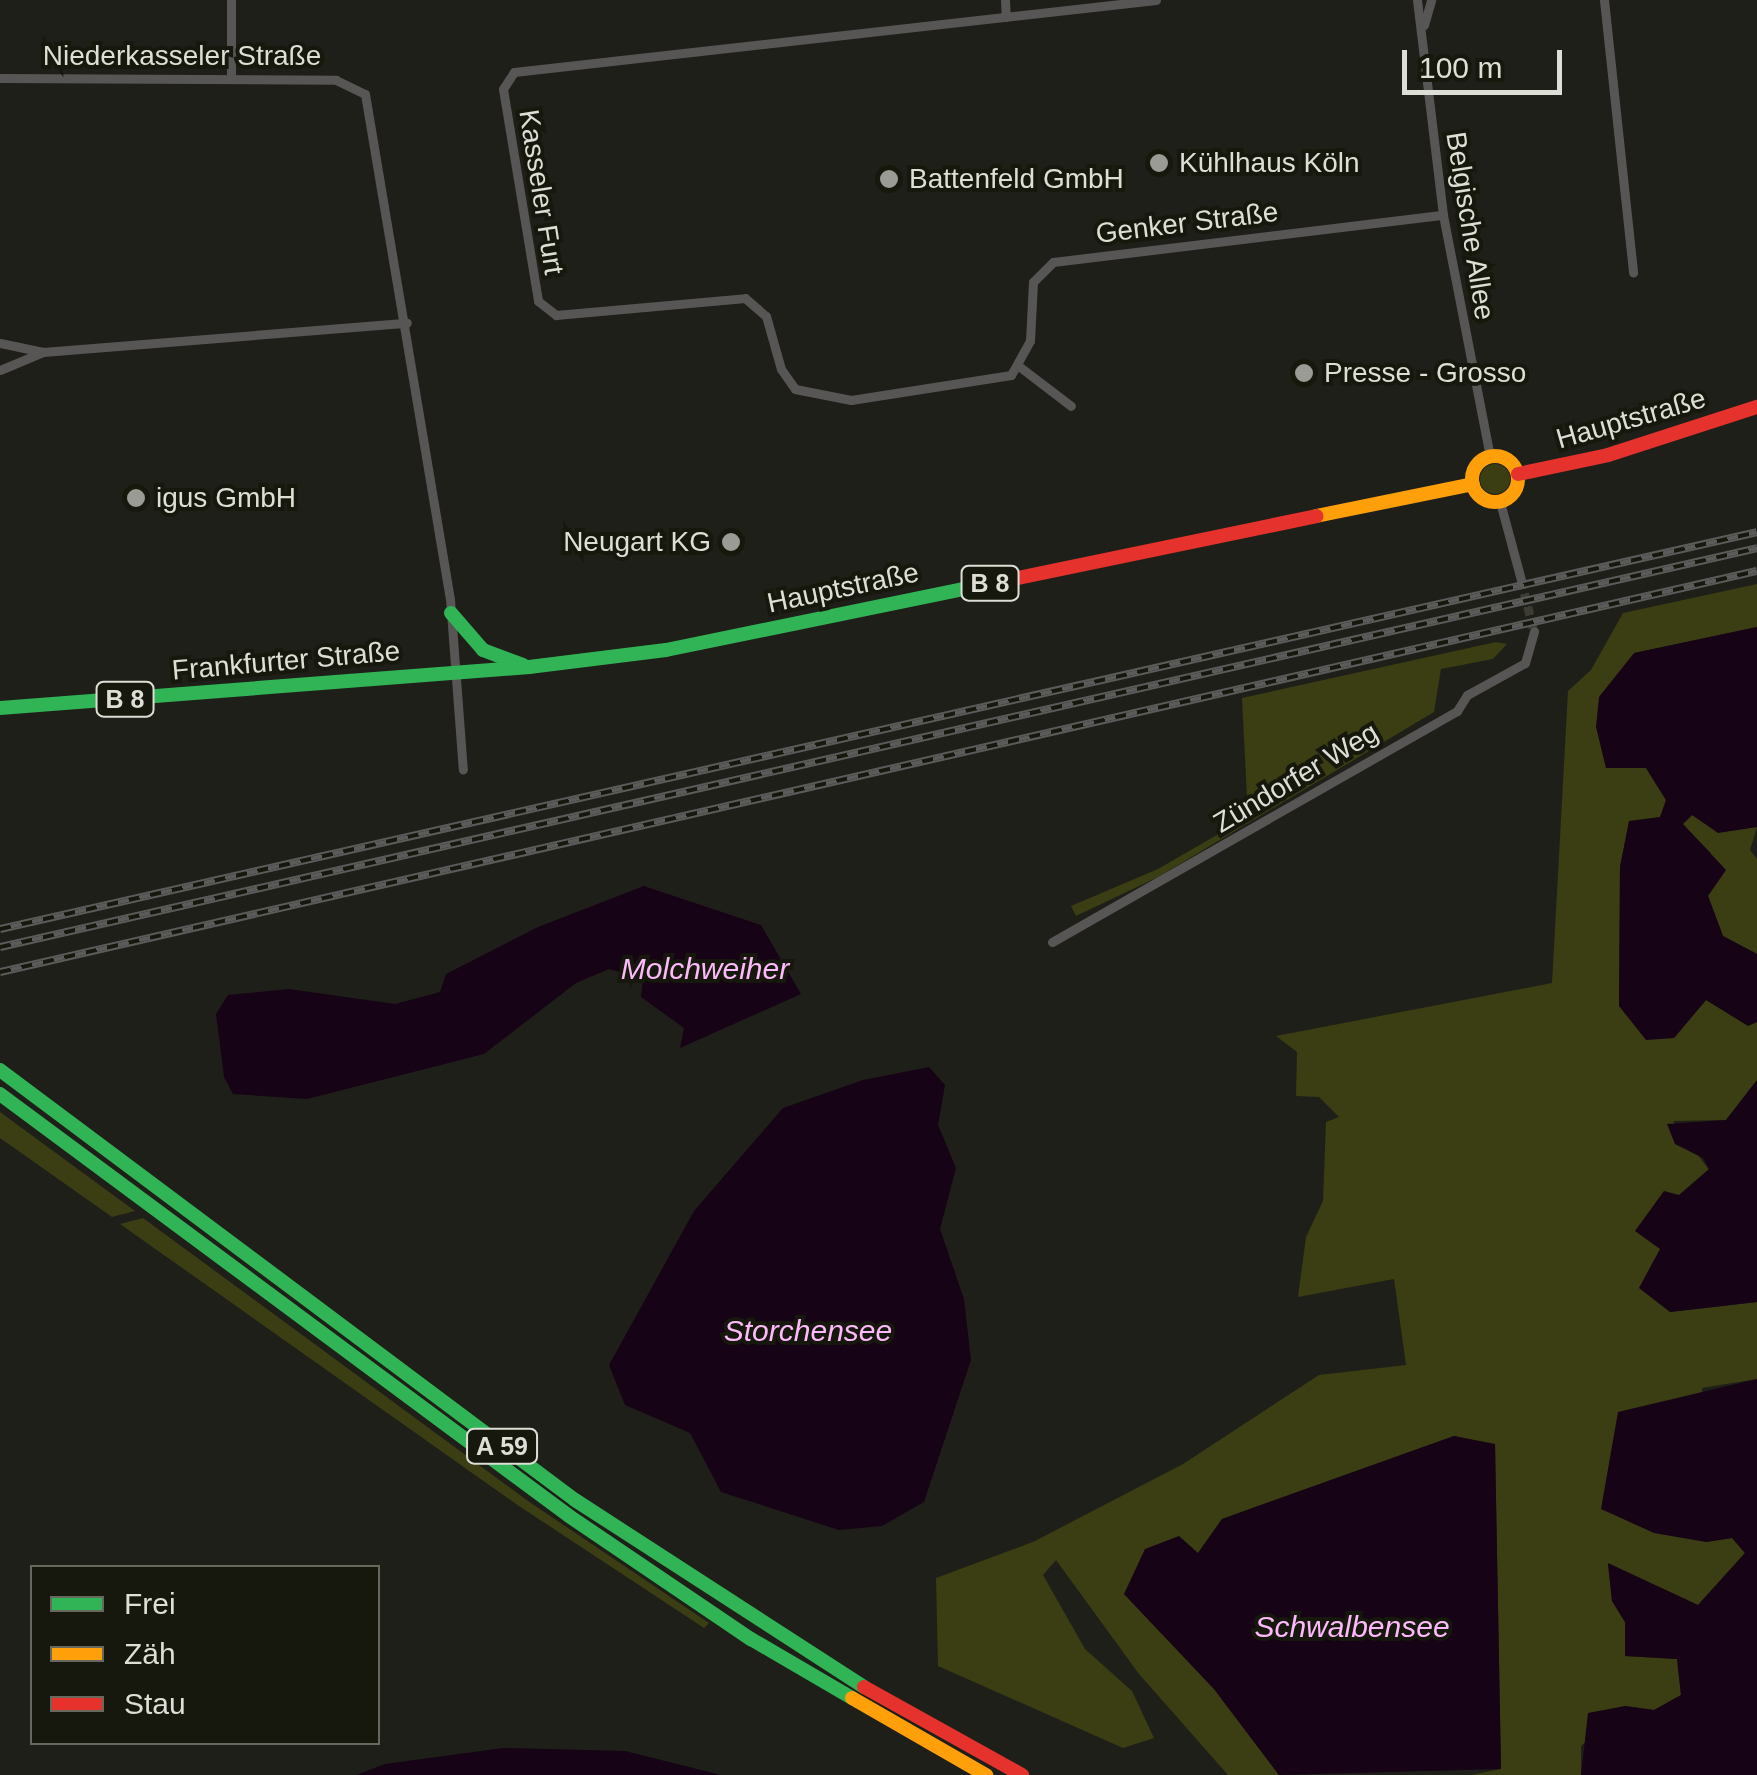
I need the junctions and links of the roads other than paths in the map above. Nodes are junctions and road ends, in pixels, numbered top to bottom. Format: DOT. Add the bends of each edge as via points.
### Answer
graph roads {
  1 [pos="232,0"];
  2 [pos="1004,0"];
  3 [pos="1156,0"];
  4 [pos="1417,0"];
  5 [pos="1430,0"];
  6 [pos="1604,0"];
  7 [pos="1006,18"];
  8 [pos="1421,48"];
  9 [pos="231,76"];
  10 [pos="0,78"];
  11 [pos="1443,215"];
  12 [pos="1633,272"];
  13 [pos="407,323"];
  14 [pos="0,343"];
  15 [pos="43,352"];
  16 [pos="1020,366"];
  17 [pos="0,370"];
  18 [pos="1071,406"];
  19 [pos="1757,408"];
  20 [pos="1490,456"];
  21 [pos="1518,474"];
  22 [pos="1473,484"];
  23 [pos="1500,502"];
  24 [pos="1521,580"];
  25 [pos="451,613"];
  26 [pos="1534,631"];
  27 [pos="528,668"];
  28 [pos="456,672"];
  29 [pos="0,708"];
  30 [pos="463,770"];
  31 [pos="1052,942"];
  32 [pos="0,1070"];
  33 [pos="0,1094"];
  34 [pos="986,1775"];
  35 [pos="1022,1775"];
  1 -- 9 [label="street"];
  2 -- 7 [label="street"];
  3 -- 7 [label="street"];
  4 -- 8 [label="street, Belgische Allee"];
  5 -- 8 [label="street"];
  6 -- 12 [label="street"];
  7 -- 16 [label="street, Kasseler Furt" via="535,70 506,79 534,292 544,310 556,315 744,298 766,316 785,379 805,395 828,400 989,381"];
  8 -- 11 [label="street, Belgische Allee"];
  9 -- 10 [label="street, Niederkasseler Straße"];
  9 -- 13 [label="street, Niederkasseler Straße" via="346,81 365,94"];
  11 -- 16 [label="street, Genker Straße" via="1053,262 1038,272 1029,291 1030,342"];
  11 -- 20 [label="street, Belgische Allee"];
  13 -- 15 [label="street"];
  13 -- 25 [label="street, Niederkasseler Straße"];
  14 -- 15 [label="street"];
  15 -- 17 [label="street"];
  16 -- 18 [label="street"];
  19 -- 21 [label="main road, Hauptstraße" via="1608,455"];
  20 -- 21 [label="main road" via="1504,458"];
  20 -- 22 [label="main road" via="1474,470"];
  21 -- 23 [label="main road" via="1516,488"];
  22 -- 23 [label="main road" via="1486,500"];
  22 -- 27 [label="main road, Hauptstraße / B 8" via="666,650"];
  23 -- 24 [label="street"];
  25 -- 27 [label="main road" via="482,650"];
  25 -- 28 [label="street, Niederkasseler Straße"];
  26 -- 31 [label="street, Zündorfer Weg" via="1525,662 1467,694 1458,710"];
  27 -- 28 [label="main road, Hauptstraße / B 8"];
  28 -- 29 [label="main road, Frankfurter Straße / B 8"];
  28 -- 30 [label="street, Niederkasseler Straße"];
  32 -- 35 [label="main road, A 59" via="576,1500 850,1679"];
  33 -- 34 [label="main road, A 59" via="569,1516 766,1648"];
}
